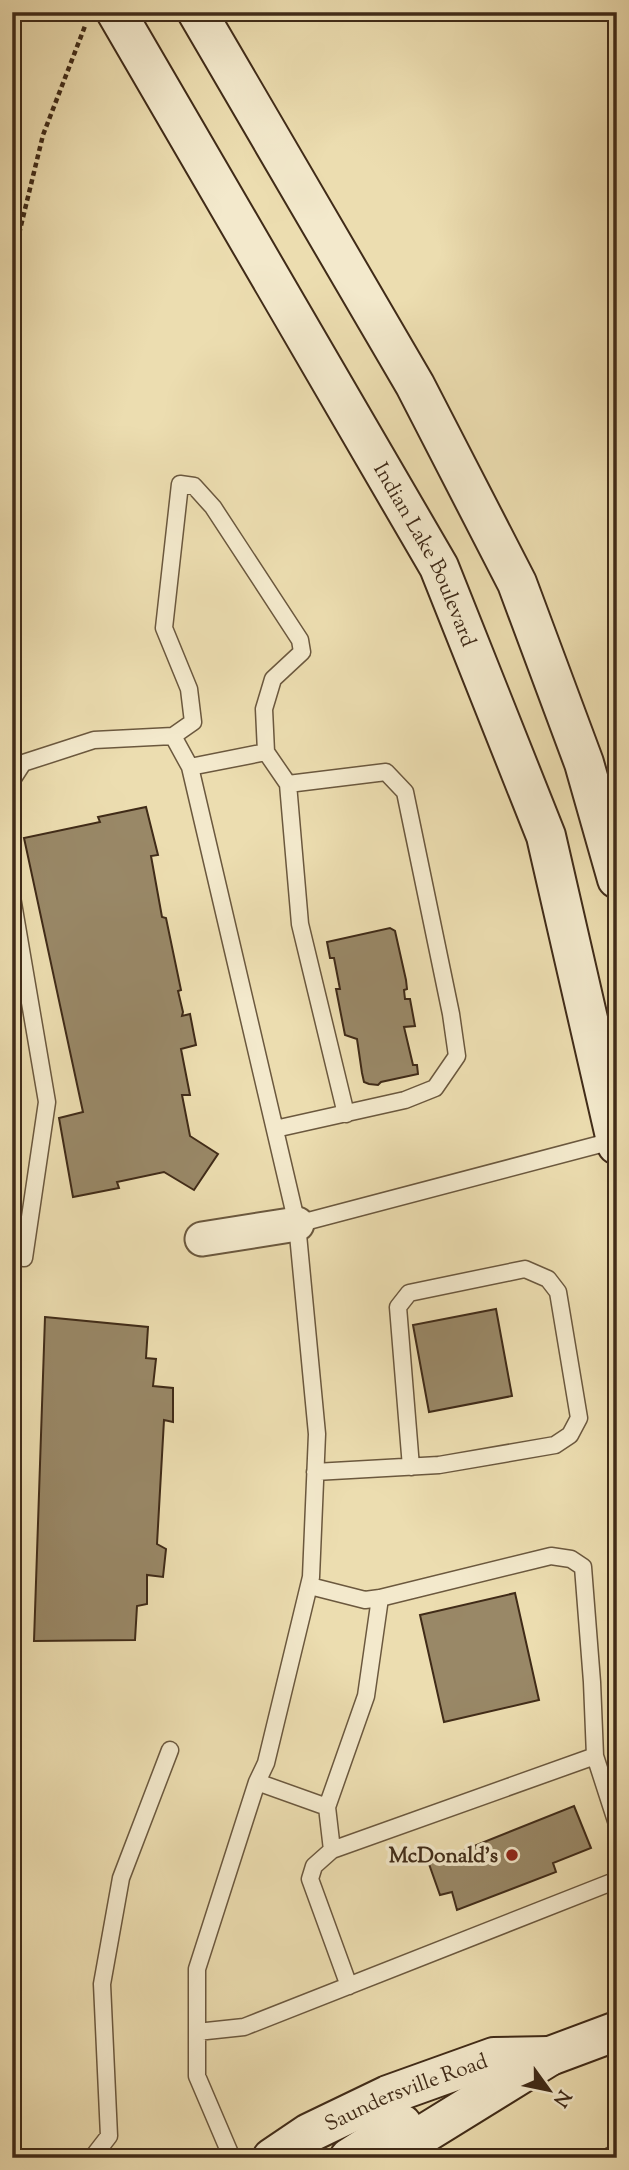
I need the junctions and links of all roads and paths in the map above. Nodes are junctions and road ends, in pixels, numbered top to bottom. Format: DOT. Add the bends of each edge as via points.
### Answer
graph roads {
  1 [pos="101,19"];
  2 [pos="206,28"];
  3 [pos="12,249"];
  4 [pos="173,736"];
  5 [pos="267,752"];
  6 [pos="190,766"];
  7 [pos="12,780"];
  8 [pos="288,784"];
  9 [pos="617,878"];
  10 [pos="12,897"];
  11 [pos="346,1114"];
  12 [pos="275,1129"];
  13 [pos="616,1142"];
  14 [pos="297,1224"];
  15 [pos="202,1239"];
  16 [pos="24,1258"];
  17 [pos="411,1467"];
  18 [pos="315,1472"];
  19 [pos="310,1586"];
  20 [pos="380,1598"];
  21 [pos="170,1749"];
  22 [pos="595,1756"];
  23 [pos="257,1782"];
  24 [pos="327,1807"];
  25 [pos="617,1824"];
  26 [pos="332,1850"];
  27 [pos="617,1880"];
  28 [pos="349,1986"];
  29 [pos="617,2031"];
  30 [pos="197,2032"];
  31 [pos="550,2056"];
  32 [pos="494,2057"];
  33 [pos="617,2152"];
  34 [pos="92,2158"];
  35 [pos="232,2158"];
  36 [pos="272,2158"];
  37 [pos="349,2158"];
  38 [pos="385,2158"];
  39 [pos="606,2158"];
  1 -- 3 [label="path" via="49,115"];
  1 -- 13 [label="main road, Indian Lake Boulevard" via="190,138 439,567 546,836"];
  2 -- 9 [label="main road" via="415,385 517,583 584,763"];
  4 -- 5 [label="lane" via="193,722 189,689 164,628 180,484 194,486 213,507 300,640 302,652 273,679 264,709"];
  4 -- 6 [label="lane"];
  4 -- 7 [label="lane" via="94,740 23,763"];
  5 -- 6 [label="lane"];
  5 -- 8 [label="lane"];
  6 -- 12 [label="lane"];
  8 -- 11 [label="lane" via="300,924"];
  8 -- 11 [label="lane" via="386,772 405,792 451,1014 457,1056 435,1088"];
  10 -- 16 [label="lane" via="47,1102"];
  11 -- 12 [label="lane"];
  12 -- 14 [label="lane"];
  13 -- 14 [label="lane"];
  14 -- 15 [label="street"];
  14 -- 18 [label="lane" via="317,1434"];
  17 -- 17 [label="lane" via="555,1445 570,1435 579,1418 558,1292 548,1279 525,1269 409,1293 398,1307"];
  17 -- 18 [label="lane"];
  18 -- 19 [label="lane"];
  19 -- 20 [label="lane" via="365,1600"];
  19 -- 23 [label="lane" via="266,1763"];
  20 -- 22 [label="lane" via="551,1556 583,1567"];
  20 -- 24 [label="lane" via="366,1696"];
  21 -- 34 [label="lane" via="121,1878 102,1984 109,2136"];
  22 -- 25 [label="lane"];
  22 -- 26 [label="lane"];
  23 -- 24 [label="lane"];
  23 -- 30 [label="lane" via="197,1969"];
  24 -- 26 [label="lane"];
  26 -- 28 [label="lane" via="314,1866 310,1879"];
  27 -- 28 [label="lane"];
  28 -- 30 [label="lane" via="244,2027"];
  29 -- 31 [label="main road, Saundersville Road"];
  30 -- 35 [label="lane" via="197,2076"];
  31 -- 32 [label="main road, Saundersville Road"];
  31 -- 38 [label="main road, Saundersville Road"];
  32 -- 36 [label="main road, Saundersville Road" via="388,2095 309,2133"];
  32 -- 37 [label="main road"];
  33 -- 39 [label="lane"];
}
